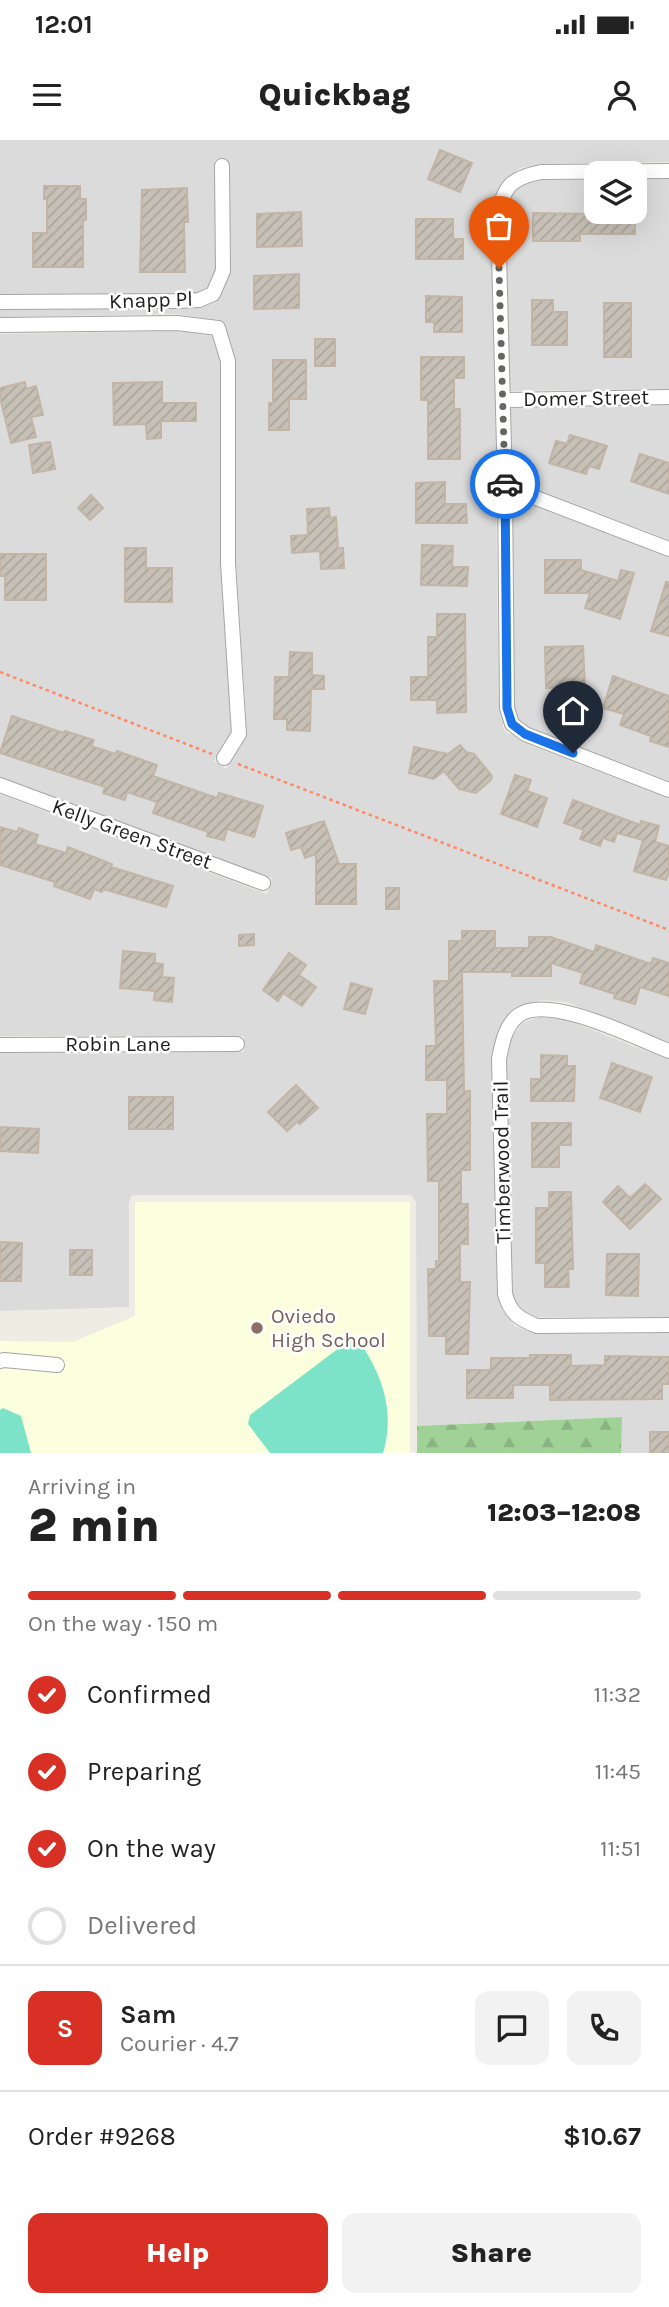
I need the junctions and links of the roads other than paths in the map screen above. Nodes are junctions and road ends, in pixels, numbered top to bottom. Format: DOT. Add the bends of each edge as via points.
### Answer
graph roads {
  1 [pos="222,166"];
  2 [pos="669,170"];
  3 [pos="0,302"];
  4 [pos="0,325"];
  5 [pos="669,397"];
  6 [pos="503,400"];
  7 [pos="505,486"];
  8 [pos="669,549"];
  9 [pos="224,758"];
  10 [pos="0,785"];
  11 [pos="669,790"];
  12 [pos="263,883"];
  13 [pos="237,1044"];
  14 [pos="0,1045"];
  15 [pos="669,1051"];
  16 [pos="669,1325"];
  17 [pos="0,1362"];
  18 [pos="57,1365"];
  1 -- 3 [label="street, Knapp Pl" via="223,271 213,294 177,301"];
  2 -- 6 [label="street" via="541,172 510,184 498,215"];
  4 -- 9 [label="street" via="177,323 218,328 228,361 228,563 240,734"];
  5 -- 6 [label="street, Domer Street"];
  6 -- 7 [label="street"];
  7 -- 8 [label="street"];
  7 -- 11 [label="street" via="507,708 512,724 525,734"];
  10 -- 12 [label="street, Kelly Green Street"];
  13 -- 14 [label="street, Robin Lane"];
  15 -- 16 [label="street, Timberwood Trail" via="564,1010 540,1008 519,1015 504,1034 499,1059 509,1308 520,1320 537,1326"];
  17 -- 18 [label="street"];
}
